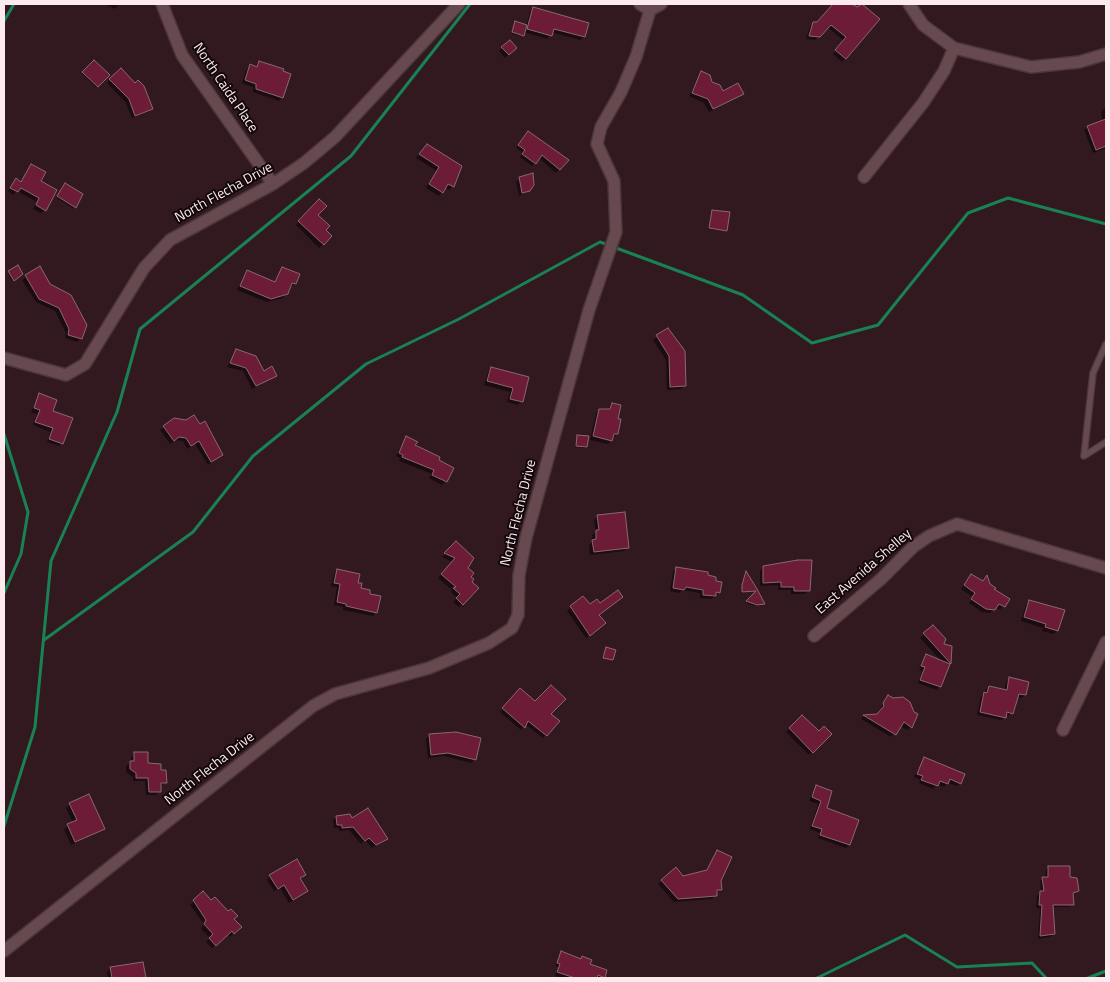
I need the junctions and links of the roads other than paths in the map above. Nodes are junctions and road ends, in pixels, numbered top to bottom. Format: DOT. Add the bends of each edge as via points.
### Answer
graph roads {
  1 [pos="162,4"];
  2 [pos="459,4"];
  3 [pos="640,4"];
  4 [pos="661,4"];
  5 [pos="909,4"];
  6 [pos="650,10"];
  7 [pos="954,48"];
  8 [pos="1106,54"];
  9 [pos="864,177"];
  10 [pos="273,184"];
  11 [pos="1106,344"];
  12 [pos="4,358"];
  13 [pos="1106,442"];
  14 [pos="1106,568"];
  15 [pos="814,636"];
  16 [pos="1106,642"];
  17 [pos="1063,730"];
  18 [pos="4,952"];
  1 -- 10 [label="street, North Caida Place" via="182,55"];
  2 -- 10 [label="street, North Flecha Drive" via="335,137"];
  3 -- 6 [label="street"];
  4 -- 6 [label="street"];
  5 -- 7 [label="street" via="923,25"];
  6 -- 18 [label="street, North Flecha Drive" via="636,57 601,127 597,144 614,181 616,232 589,310 526,538 519,575 518,615 512,628 489,643 429,668 335,694 313,706"];
  7 -- 8 [label="street" via="1031,67 1079,62"];
  7 -- 9 [label="street" via="944,71 923,103"];
  10 -- 12 [label="street, North Flecha Drive" via="170,240 144,268 85,364 66,375"];
  11 -- 13 [label="lane" via="1093,373 1084,456"];
  14 -- 15 [label="street, East Avenida Shelley" via="957,524 913,547"];
  16 -- 17 [label="street"];
}
